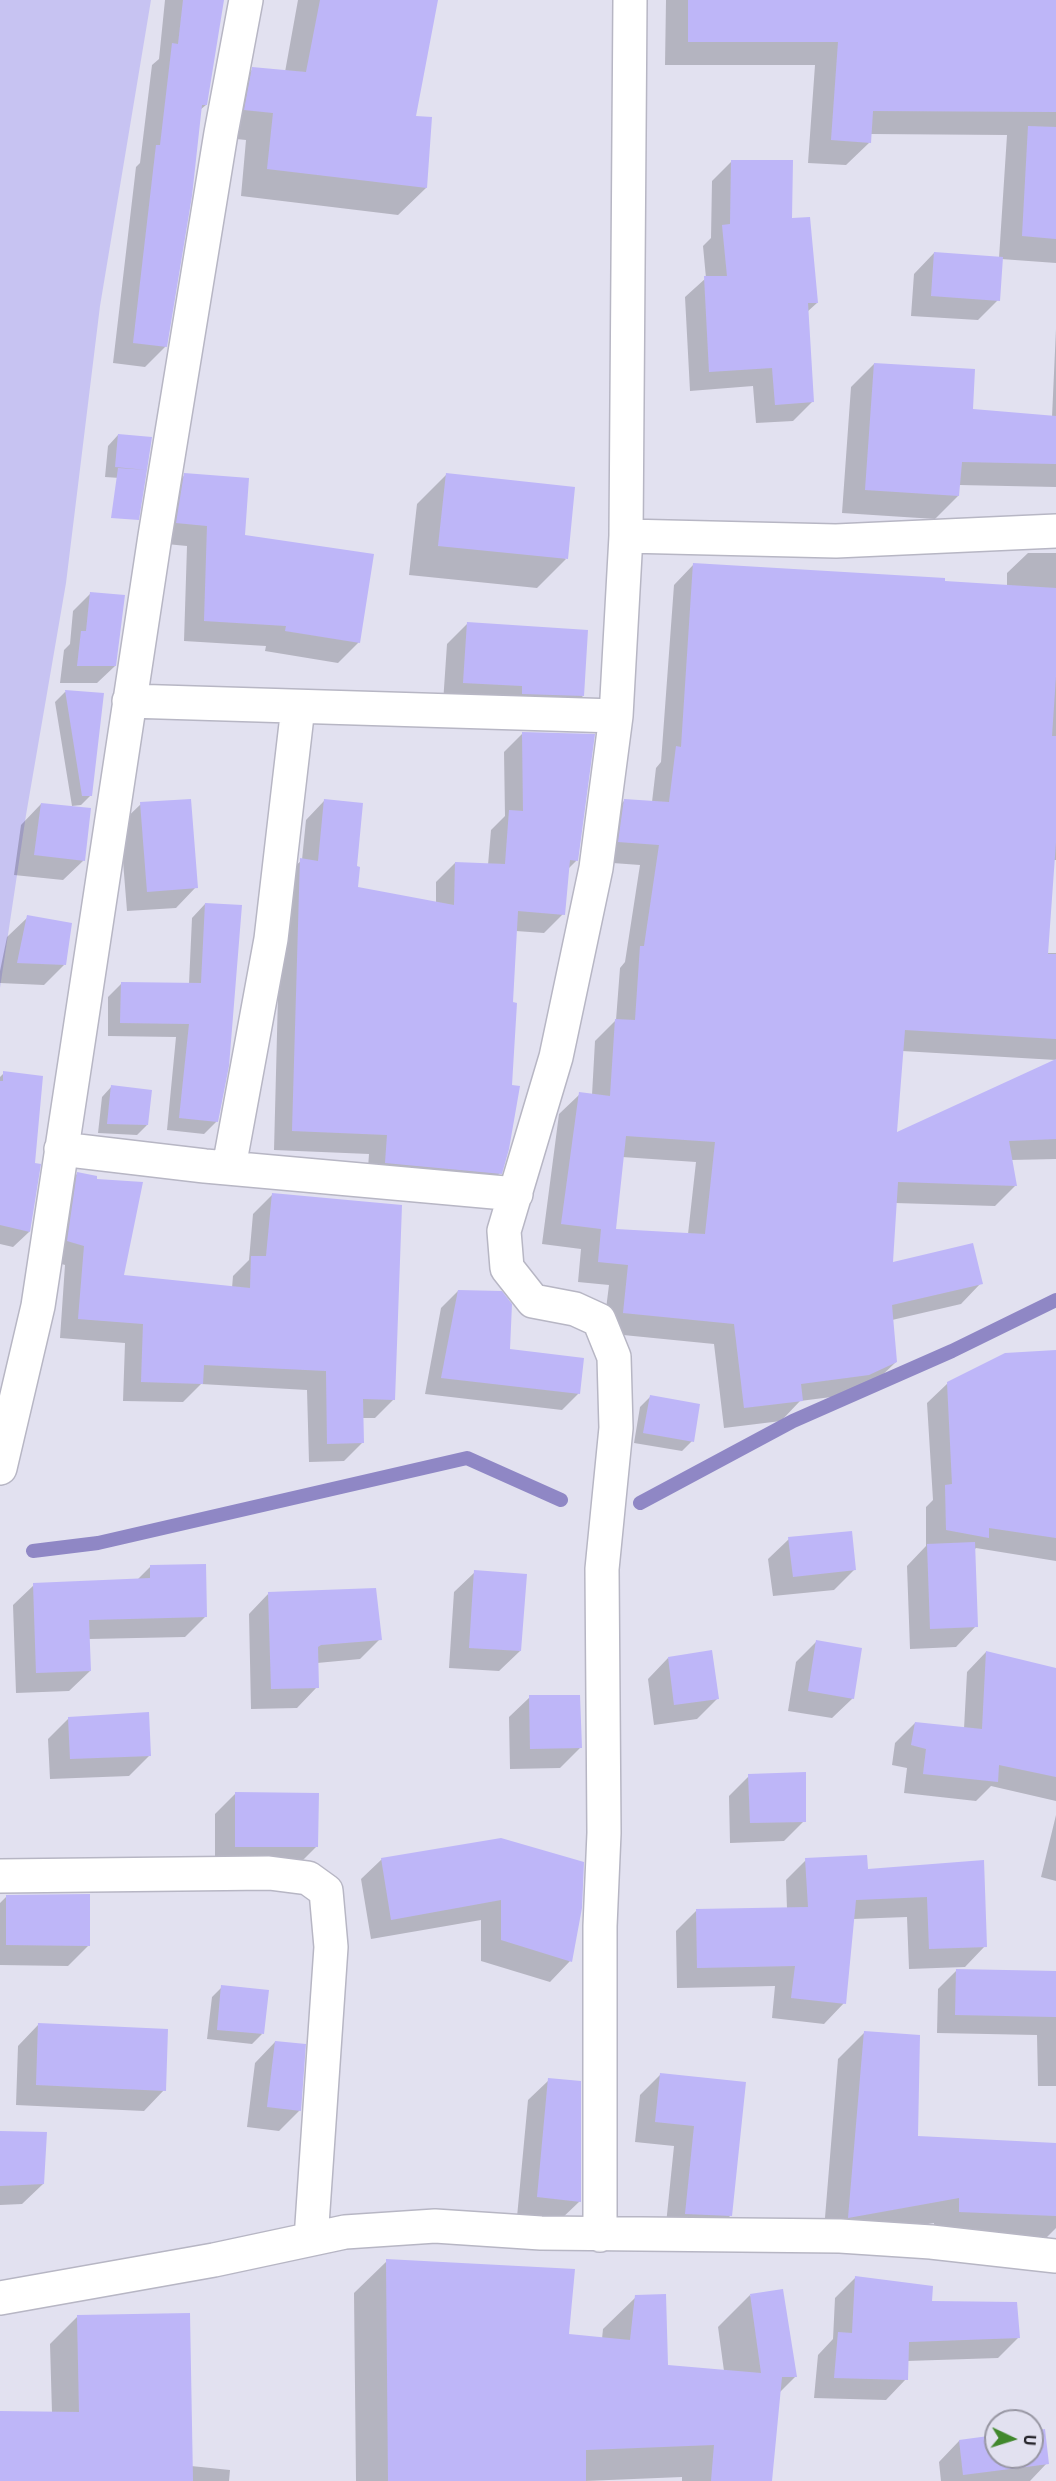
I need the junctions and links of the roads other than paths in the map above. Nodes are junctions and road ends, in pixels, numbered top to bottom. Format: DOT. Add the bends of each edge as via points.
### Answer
graph roads {
  1 [pos="246,0"];
  2 [pos="630,0"];
  3 [pos="1056,531"];
  4 [pos="626,536"];
  5 [pos="129,701"];
  6 [pos="298,707"];
  7 [pos="616,716"];
  8 [pos="61,1149"];
  9 [pos="230,1167"];
  10 [pos="516,1194"];
  11 [pos="0,1468"];
  12 [pos="0,1876"];
  13 [pos="600,2235"];
  14 [pos="311,2239"];
  15 [pos="1056,2256"];
  16 [pos="0,2298"];
  1 -- 5 [label="street"];
  2 -- 4 [label="street"];
  3 -- 4 [label="street" via="836,541"];
  4 -- 7 [label="street"];
  5 -- 6 [label="street"];
  5 -- 8 [label="street"];
  6 -- 7 [label="street"];
  6 -- 9 [label="street" via="271,939"];
  7 -- 10 [label="street" via="596,868 555,1057"];
  8 -- 9 [label="street"];
  8 -- 11 [label="street" via="38,1306"];
  9 -- 10 [label="street"];
  10 -- 13 [label="street" via="504,1231 507,1268 533,1301 575,1309 598,1320 614,1357 616,1428 602,1569"];
  12 -- 14 [label="street" via="269,1873 308,1878 326,1891 331,1947"];
  13 -- 14 [label="street" via="435,2226 345,2232"];
  13 -- 15 [label="street" via="840,2236"];
  14 -- 16 [label="street"];
}
